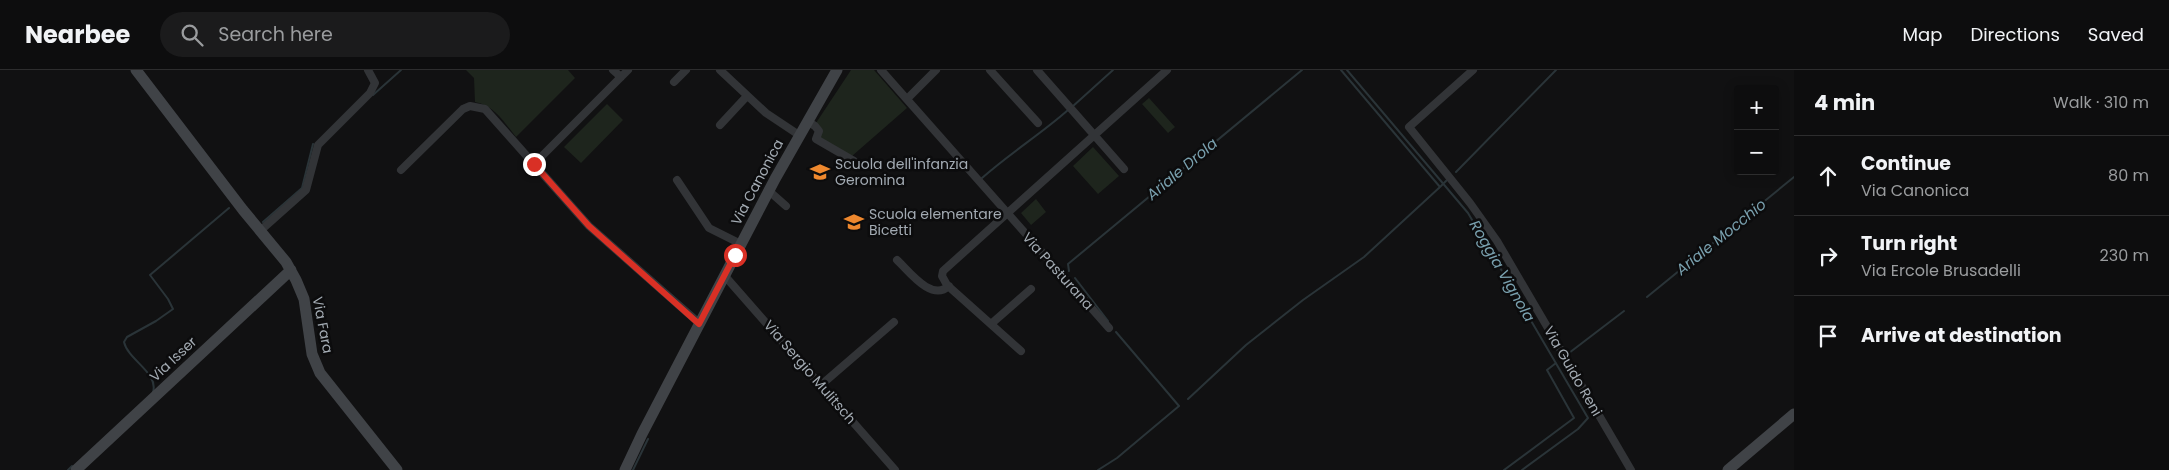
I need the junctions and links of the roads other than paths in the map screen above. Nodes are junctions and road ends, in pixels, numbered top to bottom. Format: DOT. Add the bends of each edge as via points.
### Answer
graph roads {
  1 [pos="136,70"];
  2 [pos="368,70"];
  3 [pos="613,70"];
  4 [pos="628,70"];
  5 [pos="686,70"];
  6 [pos="720,70"];
  7 [pos="837,70"];
  8 [pos="881,70"];
  9 [pos="936,70"];
  10 [pos="990,70"];
  11 [pos="1037,70"];
  12 [pos="1167,70"];
  13 [pos="1473,70"];
  14 [pos="886,74"];
  15 [pos="621,78"];
  16 [pos="674,82"];
  17 [pos="747,96"];
  18 [pos="907,98"];
  19 [pos="807,121"];
  20 [pos="1038,123"];
  21 [pos="720,125"];
  22 [pos="799,135"];
  23 [pos="1094,135"];
  24 [pos="854,161"];
  25 [pos="534,164"];
  26 [pos="1124,169"];
  27 [pos="400,170"];
  28 [pos="677,180"];
  29 [pos="769,191"];
  30 [pos="786,206"];
  31 [pos="1007,214"];
  32 [pos="260,230"];
  33 [pos="741,244"];
  34 [pos="897,260"];
  35 [pos="291,270"];
  36 [pos="724,275"];
  37 [pos="949,286"];
  38 [pos="1031,289"];
  39 [pos="894,322"];
  40 [pos="699,324"];
  41 [pos="991,324"];
  42 [pos="1109,328"];
  43 [pos="1021,351"];
  44 [pos="821,385"];
  45 [pos="1794,414"];
  46 [pos="76,470"];
  47 [pos="398,470"];
  48 [pos="625,470"];
  49 [pos="895,470"];
  50 [pos="1631,470"];
  51 [pos="1728,470"];
  1 -- 32 [label="street, Via Fara"];
  2 -- 32 [label="street" via="375,83 370,93 318,145 306,190"];
  3 -- 15 [label="street"];
  4 -- 15 [label="street"];
  5 -- 16 [label="street"];
  6 -- 17 [label="street"];
  7 -- 19 [label="street, Via Canonica"];
  8 -- 14 [label="street, Via Pasturana"];
  9 -- 18 [label="street"];
  10 -- 20 [label="street"];
  11 -- 23 [label="street"];
  12 -- 23 [label="street"];
  13 -- 50 [label="street, Via Guido Reni" via="1409,127 1497,241"];
  14 -- 18 [label="street, Via Pasturana"];
  15 -- 25 [label="street"];
  17 -- 21 [label="street"];
  17 -- 22 [label="street" via="766,114"];
  18 -- 31 [label="street, Via Pasturana"];
  19 -- 22 [label="street, Via Canonica"];
  19 -- 24 [label="street" via="819,130 816,139"];
  22 -- 29 [label="street, Via Canonica"];
  23 -- 26 [label="street"];
  23 -- 31 [label="street"];
  25 -- 27 [label="street" via="485,109 470,106 457,113"];
  25 -- 40 [label="street" via="589,226"];
  28 -- 33 [label="street" via="709,228"];
  29 -- 30 [label="street"];
  29 -- 33 [label="street, Via Canonica"];
  31 -- 37 [label="street" via="946,267 942,276"];
  31 -- 42 [label="street, Via Pasturana"];
  32 -- 35 [label="street, Via Fara"];
  33 -- 36 [label="street, Via Canonica"];
  34 -- 37 [label="street" via="927,287 942,291"];
  35 -- 46 [label="street, Via Isser"];
  35 -- 47 [label="street, Via Fara" via="304,299 312,354 320,372"];
  36 -- 40 [label="street, Via Canonica"];
  36 -- 44 [label="street, Via Sergio Mulitsch"];
  37 -- 41 [label="street"];
  38 -- 41 [label="street"];
  39 -- 44 [label="street"];
  40 -- 48 [label="street, Via Canonica"];
  41 -- 43 [label="street"];
  44 -- 49 [label="street, Via Sergio Mulitsch"];
  45 -- 51 [label="street"];
}
